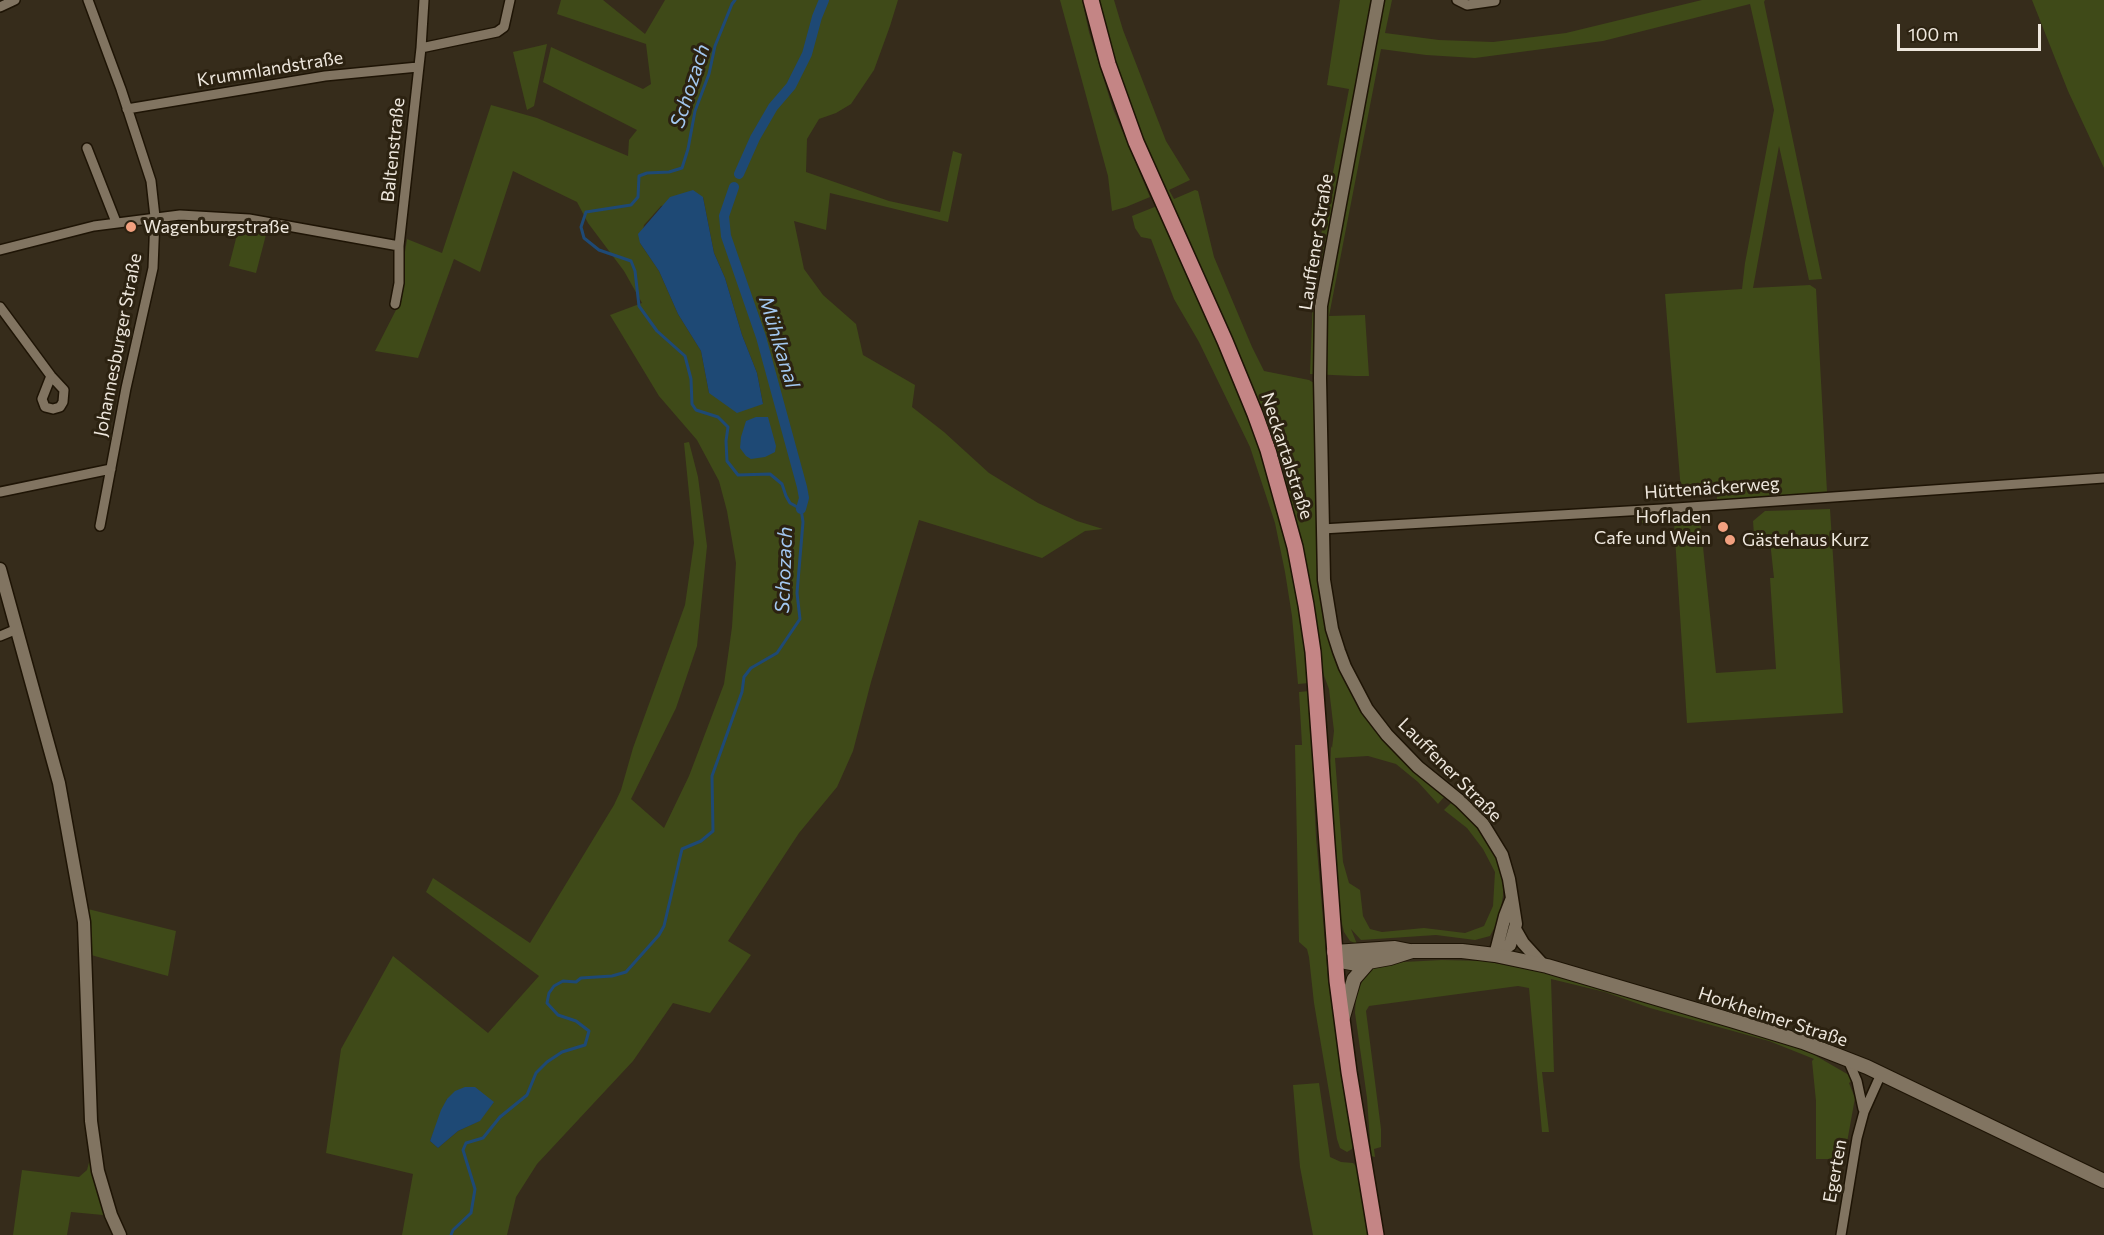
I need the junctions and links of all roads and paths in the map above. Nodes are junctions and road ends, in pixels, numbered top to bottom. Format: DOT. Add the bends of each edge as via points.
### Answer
graph roads {
  1 [pos="15,0"];
  2 [pos="88,0"];
  3 [pos="424,0"];
  4 [pos="510,0"];
  5 [pos="1091,0"];
  6 [pos="1378,0"];
  7 [pos="1457,0"];
  8 [pos="1495,0"];
  9 [pos="1504,0"];
  10 [pos="0,7"];
  11 [pos="421,48"];
  12 [pos="418,67"];
  13 [pos="127,109"];
  14 [pos="87,148"];
  15 [pos="155,217"];
  16 [pos="116,222"];
  17 [pos="399,246"];
  18 [pos="0,250"];
  19 [pos="395,304"];
  20 [pos="0,307"];
  21 [pos="51,376"];
  22 [pos="111,469"];
  23 [pos="2104,478"];
  24 [pos="0,492"];
  25 [pos="100,526"];
  26 [pos="1322,529"];
  27 [pos="0,569"];
  28 [pos="16,629"];
  29 [pos="0,636"];
  30 [pos="1512,897"];
  31 [pos="1515,929"];
  32 [pos="1412,951"];
  33 [pos="1334,952"];
  34 [pos="1495,955"];
  35 [pos="1368,963"];
  36 [pos="1543,965"];
  37 [pos="1343,1019"];
  38 [pos="1848,1060"];
  39 [pos="1881,1074"];
  40 [pos="1864,1112"];
  41 [pos="2104,1182"];
  42 [pos="120,1235"];
  43 [pos="1376,1235"];
  44 [pos="1841,1235"];
  1 -- 10 [label="street"];
  2 -- 13 [label="street, Johannesburger Straße"];
  3 -- 11 [label="street, Baltenstraße"];
  4 -- 11 [label="street" via="504,27 497,32"];
  5 -- 33 [label="main road, Neckartalstraße" via="1108,64 1136,142 1237,369 1268,450 1295,547 1317,700"];
  6 -- 26 [label="street, Lauffener Straße" via="1322,306"];
  7 -- 8 [label="street" via="1467,5"];
  8 -- 9 [label="street"];
  11 -- 12 [label="street, Baltenstraße"];
  12 -- 13 [label="street, Krummlandstraße" via="326,76"];
  12 -- 17 [label="street, Baltenstraße"];
  13 -- 15 [label="street, Johannesburger Straße" via="151,181"];
  14 -- 16 [label="street"];
  15 -- 16 [label="street"];
  15 -- 17 [label="street" via="180,214 249,219"];
  15 -- 22 [label="street, Johannesburger Straße" via="153,267"];
  16 -- 18 [label="street"];
  17 -- 19 [label="street, Baltenstraße"];
  20 -- 21 [label="street"];
  22 -- 24 [label="street"];
  22 -- 25 [label="street, Johannesburger Straße"];
  23 -- 26 [label="street, Hüttenäckerweg"];
  26 -- 30 [label="street, Lauffener Straße" via="1328,606 1345,667 1367,709 1387,735 1483,824 1502,855"];
  27 -- 28 [label="street"];
  28 -- 29 [label="street"];
  28 -- 42 [label="street" via="58,783 82,912 91,1121 98,1171"];
  30 -- 31 [label="street, Lauffener Straße"];
  30 -- 34 [label="street"];
  31 -- 34 [label="street" via="1510,945"];
  31 -- 36 [label="street"];
  32 -- 33 [label="main road, Horkheimer Straße" via="1395,948"];
  32 -- 34 [label="main road, Horkheimer Straße"];
  32 -- 35 [label="main road, Horkheimer Straße"];
  33 -- 35 [label="main road, Horkheimer Straße" via="1348,963"];
  33 -- 37 [label="main road, Neckartalstraße"];
  34 -- 36 [label="main road, Horkheimer Straße"];
  35 -- 37 [label="main road" via="1354,980"];
  36 -- 38 [label="main road, Horkheimer Straße" via="1793,1039"];
  37 -- 43 [label="main road, Neckartalstraße"];
  38 -- 39 [label="main road, Horkheimer Straße"];
  38 -- 40 [label="street, Egerten"];
  39 -- 40 [label="street, Egerten"];
  39 -- 41 [label="main road, Horkheimer Straße"];
  40 -- 44 [label="street, Egerten"];
}
